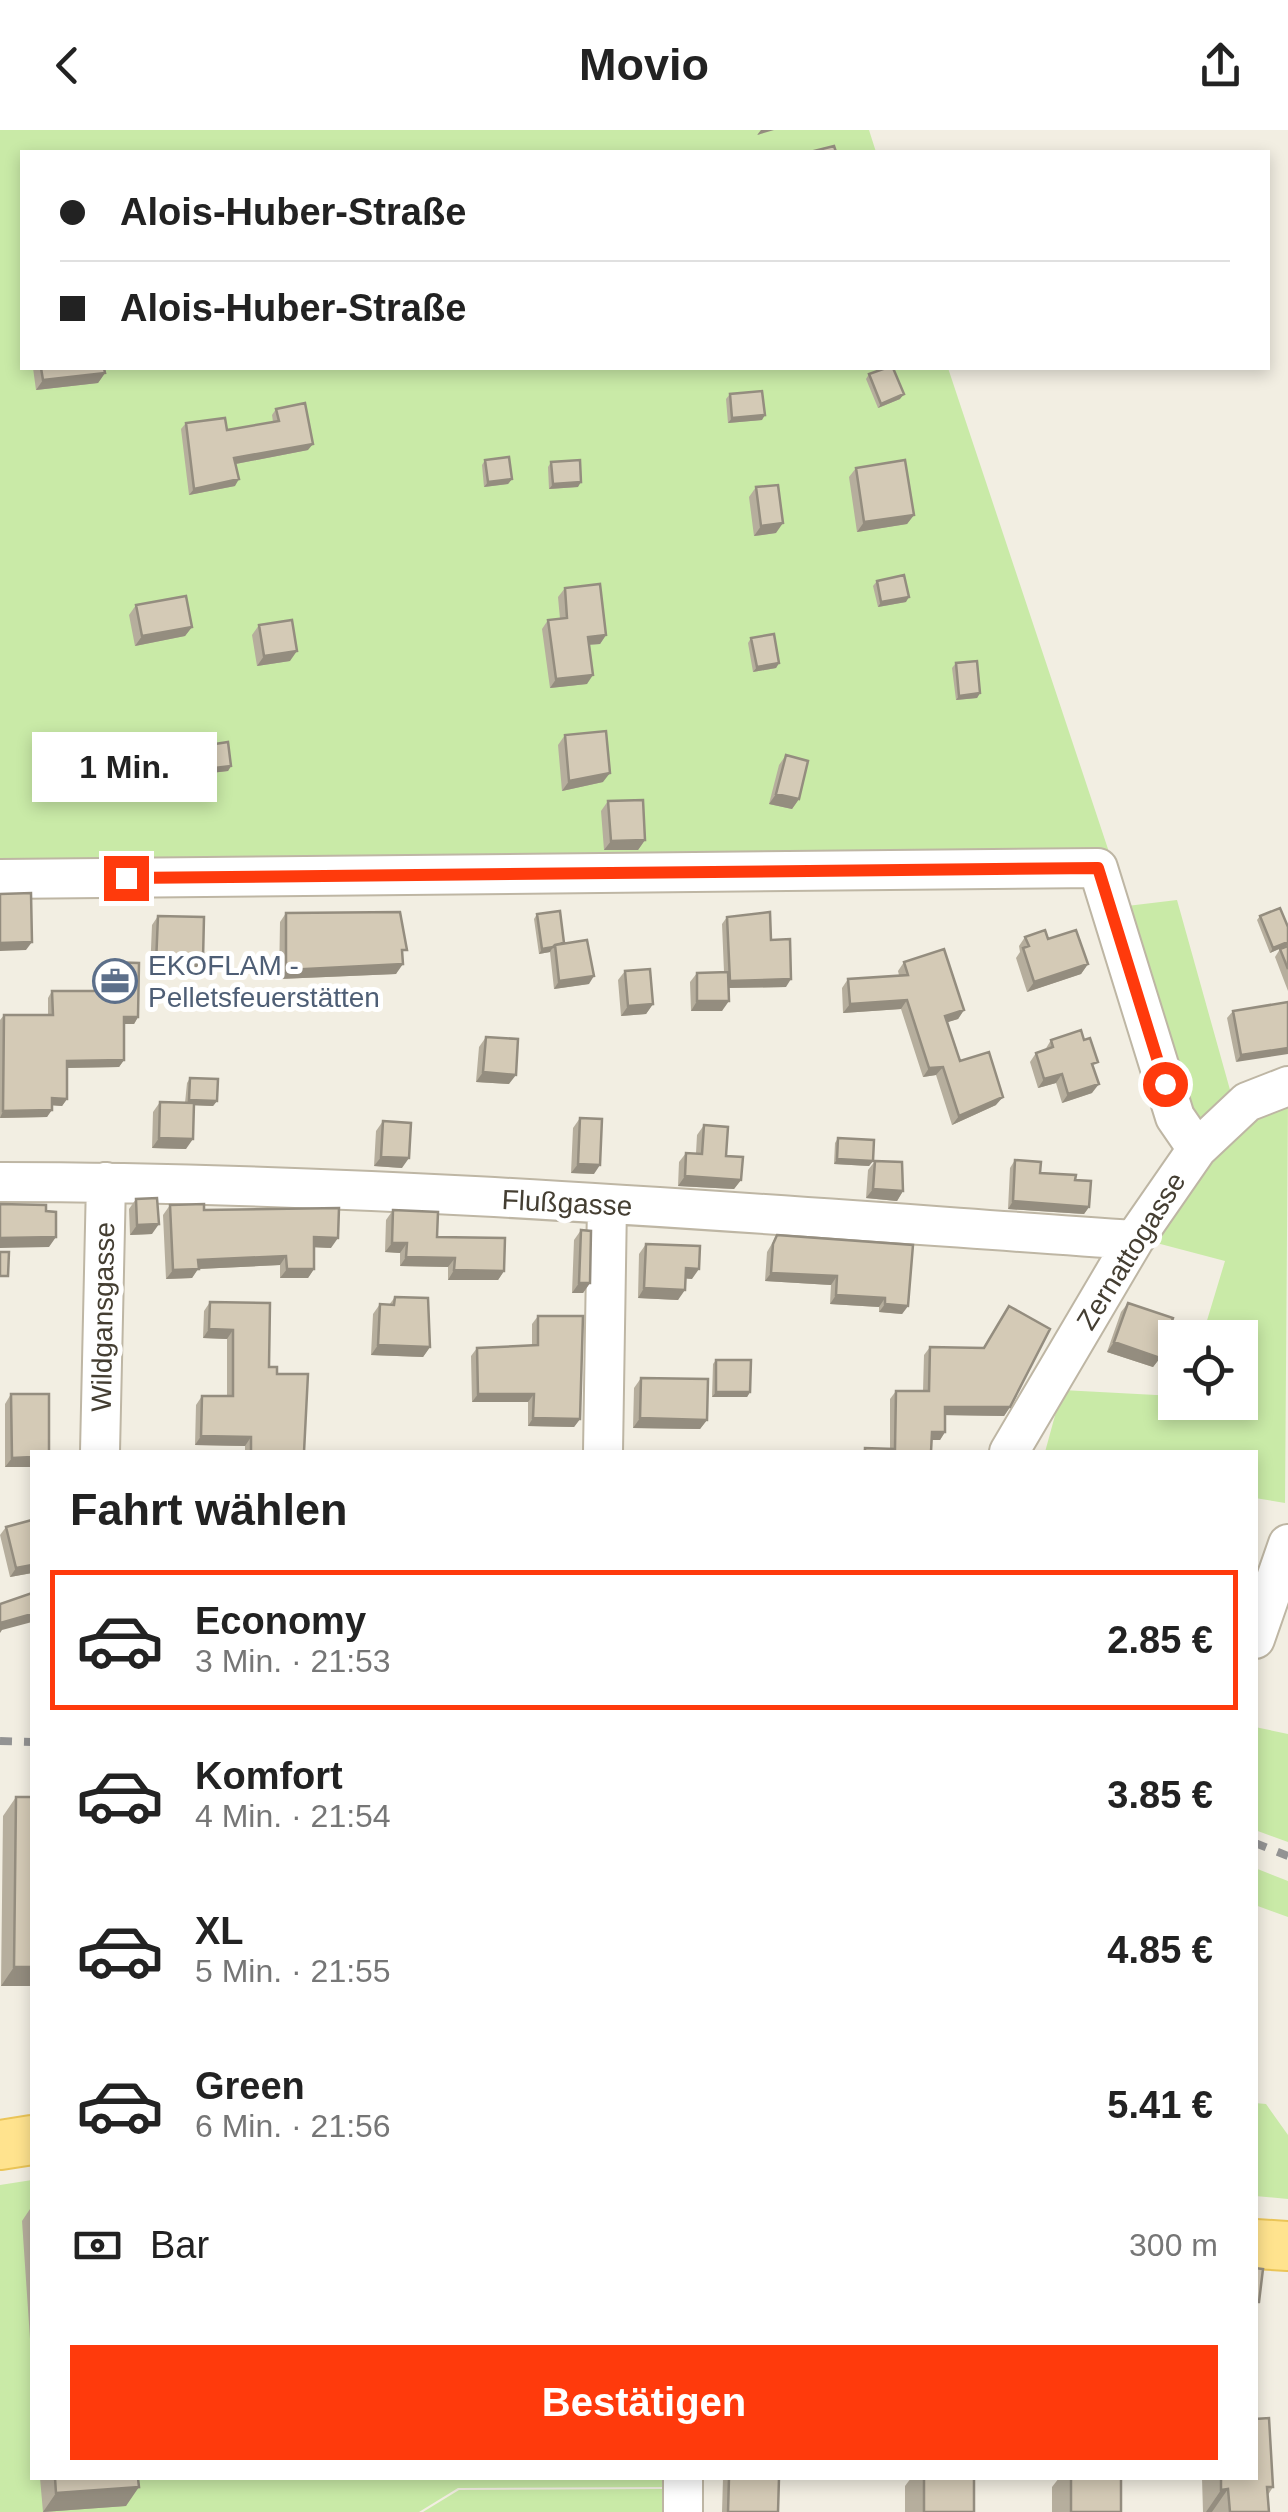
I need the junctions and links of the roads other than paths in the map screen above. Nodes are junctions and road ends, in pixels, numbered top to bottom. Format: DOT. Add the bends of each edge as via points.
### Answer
graph roads {
  1 [pos="0,879"];
  2 [pos="1288,1086"];
  3 [pos="1197,1149"];
  4 [pos="0,1182"];
  5 [pos="106,1182"];
  6 [pos="607,1204"];
  7 [pos="1134,1240"];
  8 [pos="100,1450"];
  9 [pos="604,1450"];
  10 [pos="1011,1450"];
  11 [pos="1288,1544"];
  12 [pos="1258,1630"];
  13 [pos="30,2140"];
  14 [pos="0,2145"];
  15 [pos="1258,2244"];
  16 [pos="1288,2246"];
  17 [pos="683,2480"];
  18 [pos="683,2512"];
  1 -- 3 [label="street" via="1098,868 1175,1117"];
  2 -- 3 [label="street, Zernattogasse" via="1246,1102"];
  3 -- 7 [label="street, Zernattogasse"];
  4 -- 5 [label="street, Flußgasse"];
  5 -- 6 [label="street, Flußgasse"];
  5 -- 8 [label="street, Wildgansgasse"];
  6 -- 7 [label="street, Flußgasse"];
  6 -- 9 [label="street"];
  7 -- 10 [label="street, Zernattogasse"];
  11 -- 12 [label="street"];
  13 -- 14 [label="main road"];
  15 -- 16 [label="main road"];
  17 -- 18 [label="street"];
}
